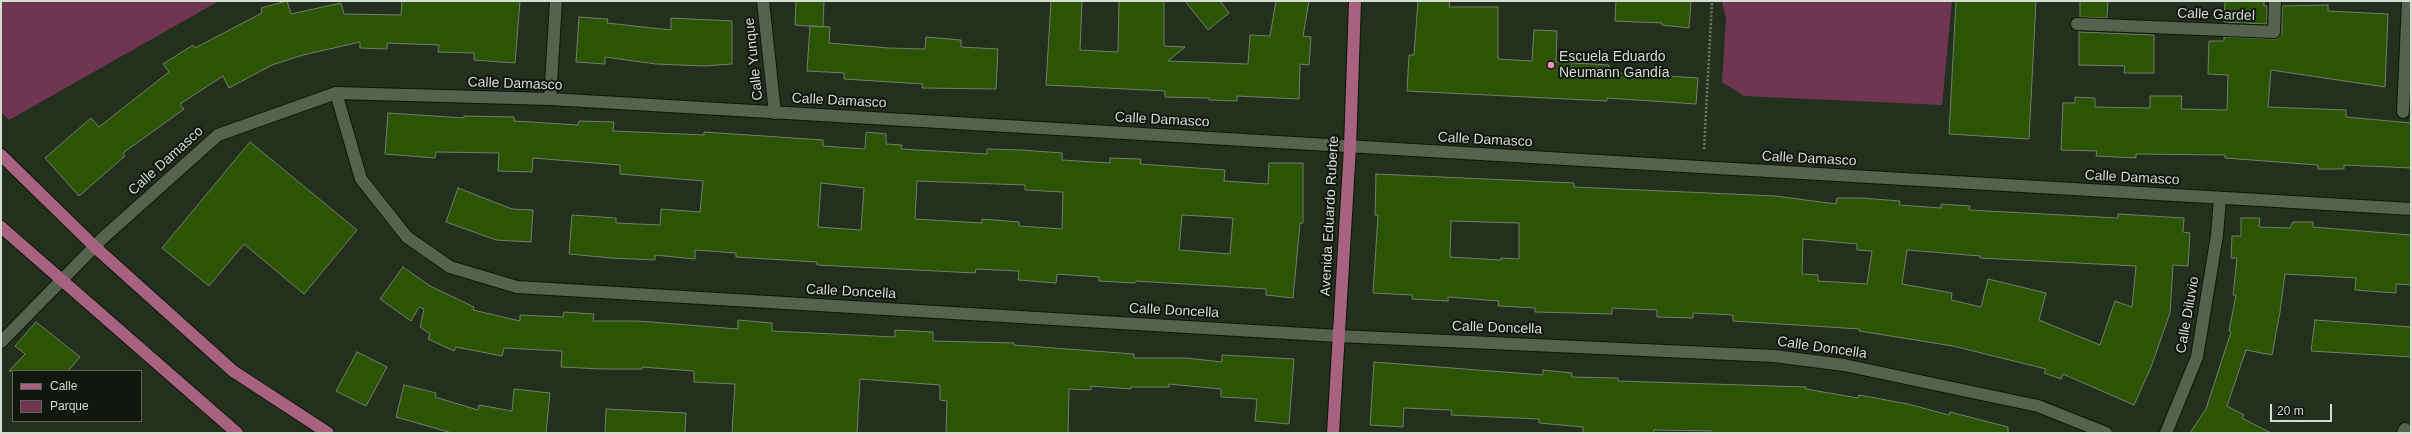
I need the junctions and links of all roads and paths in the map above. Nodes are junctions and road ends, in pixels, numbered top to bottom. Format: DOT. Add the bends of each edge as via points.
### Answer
graph roads {
  1 [pos="556,1"];
  2 [pos="763,1"];
  3 [pos="1355,1"];
  4 [pos="1712,1"];
  5 [pos="2275,1"];
  6 [pos="2408,1"];
  7 [pos="2077,24"];
  8 [pos="336,93"];
  9 [pos="550,99"];
  10 [pos="2403,112"];
  11 [pos="775,113"];
  12 [pos="1350,146"];
  13 [pos="1704,149"];
  14 [pos="1,155"];
  15 [pos="2220,198"];
  16 [pos="2411,209"];
  17 [pos="1,227"];
  18 [pos="94,247"];
  19 [pos="61,280"];
  20 [pos="1338,336"];
  21 [pos="1,342"];
  22 [pos="237,433"];
  23 [pos="328,433"];
  24 [pos="1333,433"];
  25 [pos="2106,433"];
  26 [pos="2166,433"];
  1 -- 9 [label="street"];
  2 -- 11 [label="street, Calle Yunque"];
  3 -- 12 [label="main road, Avenida Eduardo Ruberte"];
  4 -- 13 [label="path"];
  5 -- 7 [label="street, Calle Gardel" via="2274,32"];
  6 -- 10 [label="street"];
  8 -- 9 [label="street, Calle Damasco"];
  8 -- 18 [label="street, Calle Damasco" via="218,135"];
  8 -- 20 [label="street, Calle Doncella" via="361,179 407,237 450,267 517,287"];
  9 -- 11 [label="street, Calle Damasco"];
  11 -- 12 [label="street, Calle Damasco"];
  12 -- 15 [label="street, Calle Damasco"];
  12 -- 20 [label="main road, Avenida Eduardo Ruberte"];
  14 -- 18 [label="main road"];
  15 -- 16 [label="street, Calle Damasco"];
  15 -- 26 [label="street, Calle Diluvio" via="2217,235 2197,357"];
  17 -- 19 [label="main road"];
  18 -- 19 [label="street, Calle Damasco"];
  18 -- 23 [label="main road" via="233,371"];
  19 -- 21 [label="street, Calle Damasco"];
  19 -- 22 [label="main road"];
  20 -- 24 [label="main road, Avenida Eduardo Ruberte"];
  20 -- 25 [label="street, Calle Doncella" via="1774,356 1888,373 2038,406"];
}
